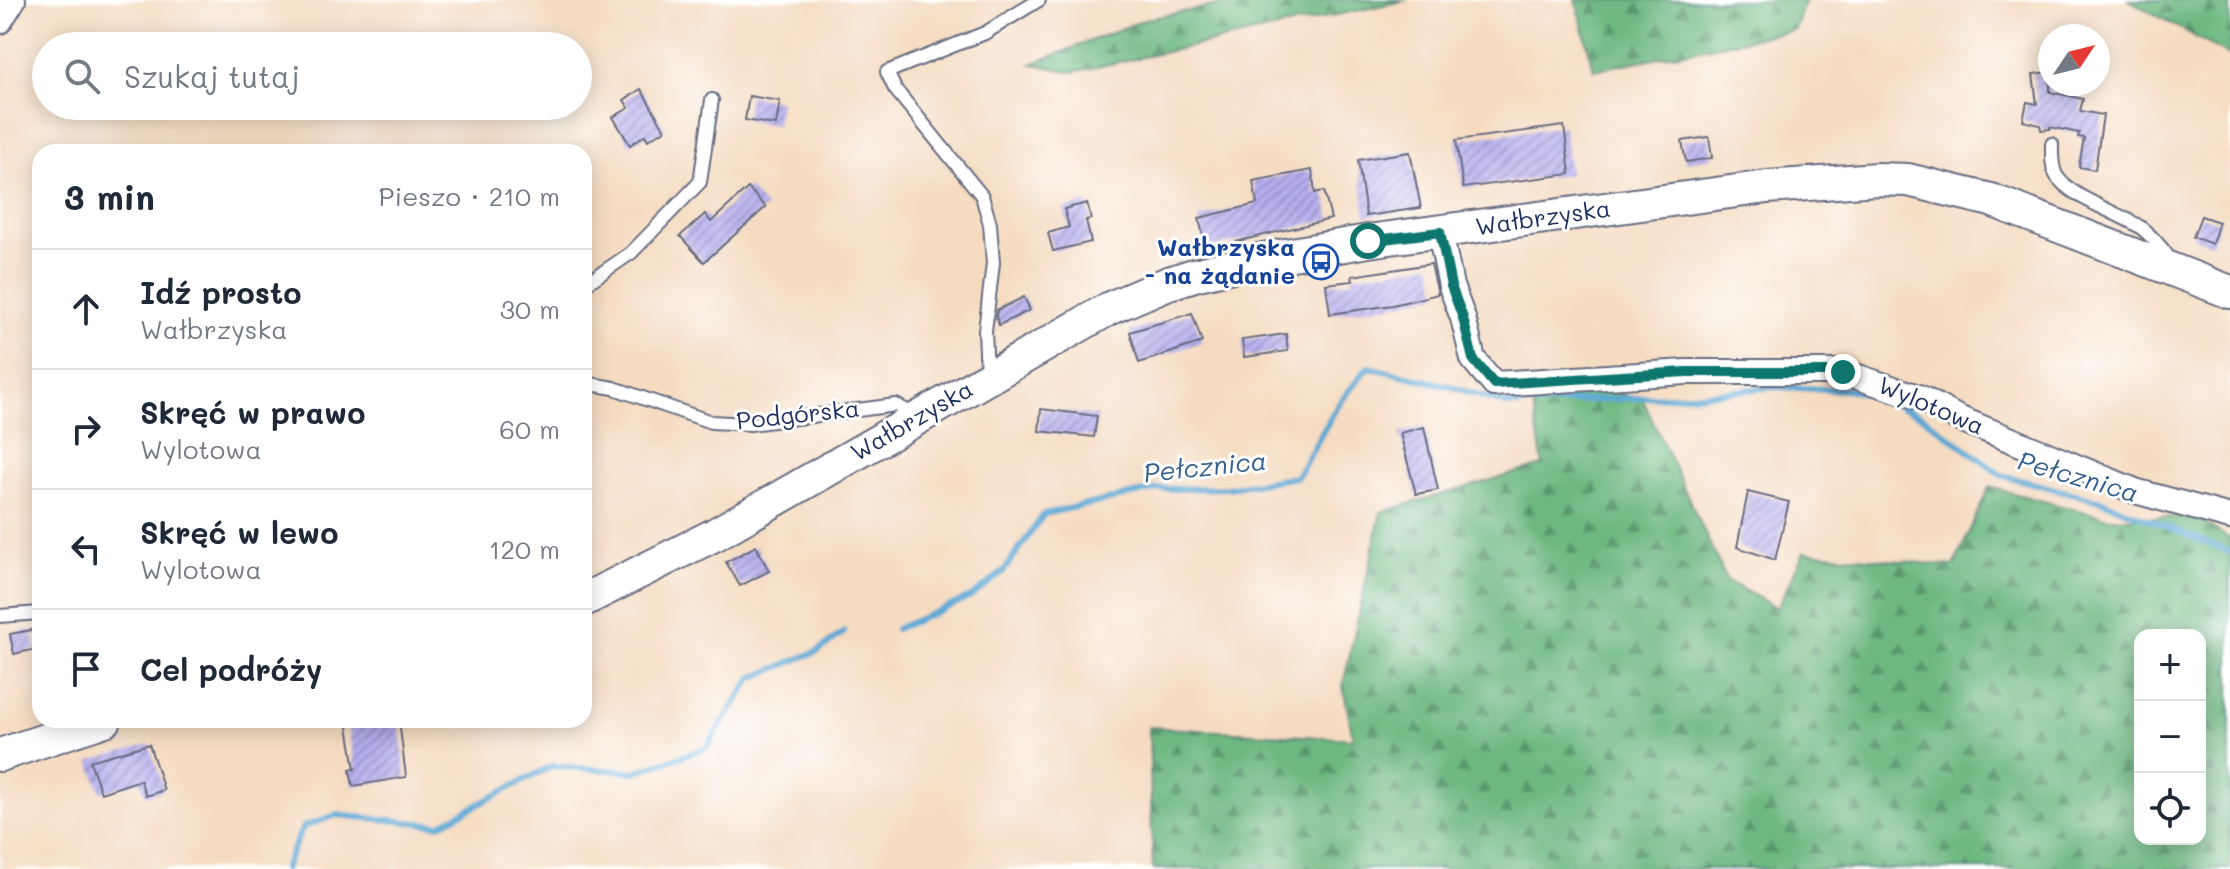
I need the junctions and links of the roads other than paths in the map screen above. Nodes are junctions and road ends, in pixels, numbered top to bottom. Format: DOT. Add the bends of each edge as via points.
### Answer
graph roads {
  1 [pos="13,0"];
  2 [pos="1039,0"];
  3 [pos="0,21"];
  4 [pos="712,100"];
  5 [pos="2052,144"];
  6 [pos="1440,232"];
  7 [pos="2182,274"];
  8 [pos="592,280"];
  9 [pos="2230,292"];
  10 [pos="987,377"];
  11 [pos="592,384"];
  12 [pos="919,417"];
  13 [pos="2230,517"];
  14 [pos="592,596"];
  15 [pos="32,614"];
  16 [pos="0,616"];
  17 [pos="81,728"];
  18 [pos="0,755"];
  1 -- 3 [label="street"];
  2 -- 10 [label="lane" via="985,33 887,72 982,196 993,263 985,331"];
  4 -- 8 [label="lane" via="700,182 631,253"];
  5 -- 7 [label="lane" via="2057,175 2074,193 2143,229"];
  6 -- 7 [label="main road, Wałbrzyska" via="1767,187 1908,180 1991,200"];
  6 -- 10 [label="main road, Wałbrzyska" via="1263,259 1166,284 1110,308"];
  6 -- 13 [label="street, Wylotowa" via="1473,359 1494,384 1686,372 1843,372 1921,398 2135,491"];
  7 -- 9 [label="main road, Wałbrzyska"];
  10 -- 12 [label="main road, Wałbrzyska"];
  11 -- 12 [label="lane, Podgórska" via="711,422 750,424 896,405"];
  12 -- 14 [label="main road, Wałbrzyska" via="714,535"];
  15 -- 16 [label="lane"];
  17 -- 18 [label="main road"];
}
